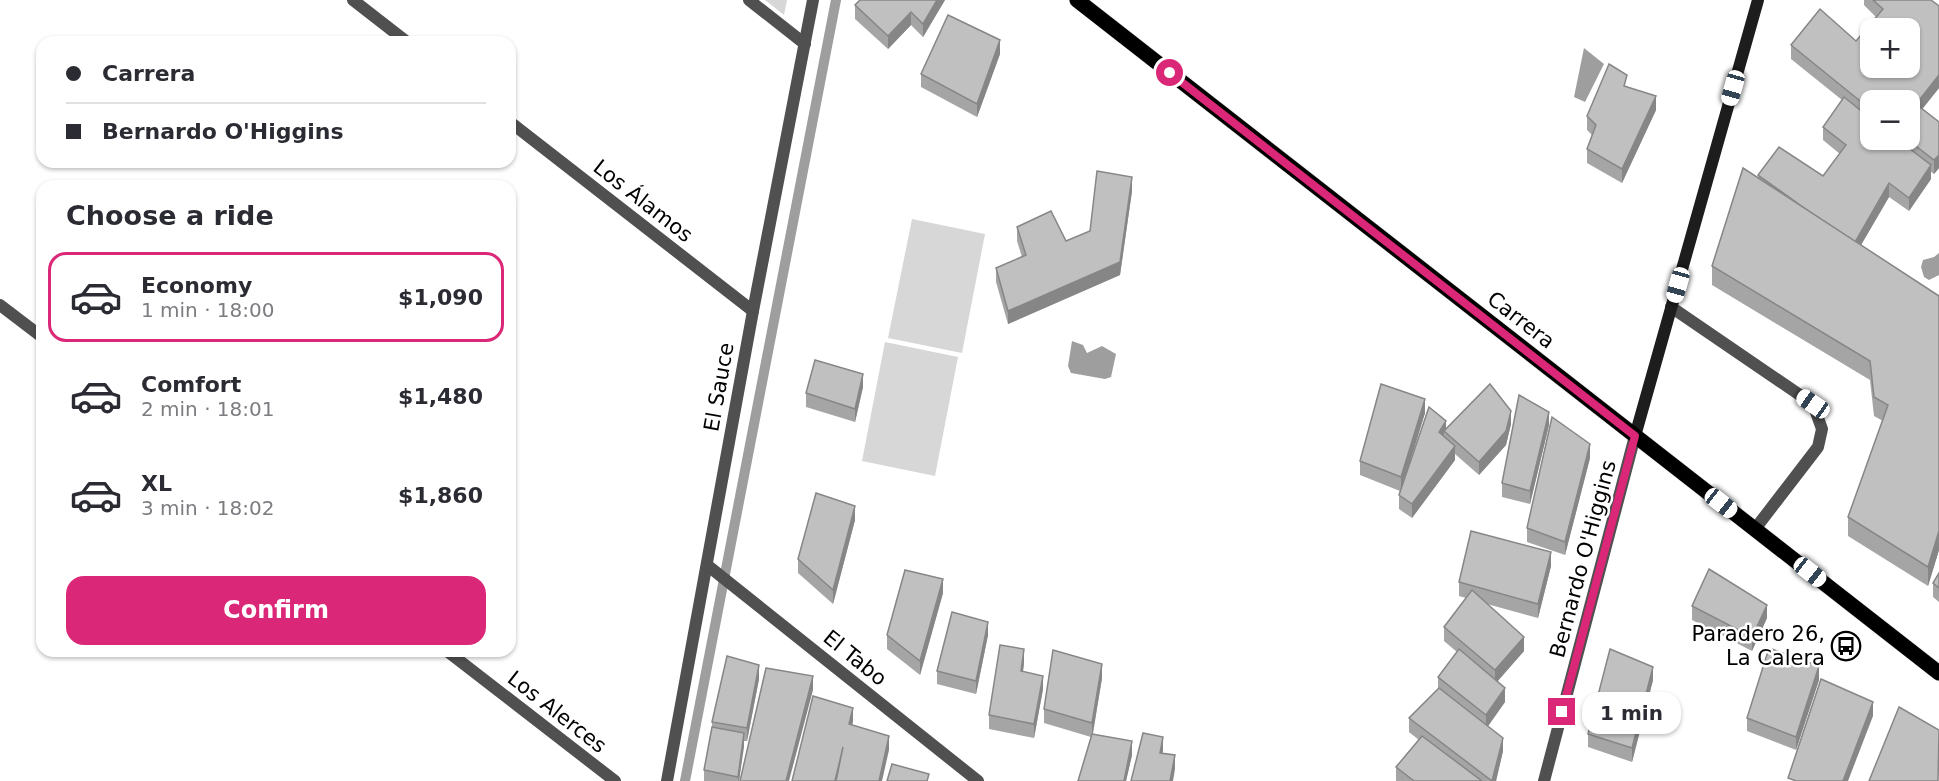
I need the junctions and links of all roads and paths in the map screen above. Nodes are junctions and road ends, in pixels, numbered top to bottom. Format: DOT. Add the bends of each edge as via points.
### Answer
graph roads {
  1 [pos="353,0"];
  2 [pos="749,0"];
  3 [pos="813,0"];
  4 [pos="1077,0"];
  5 [pos="1758,0"];
  6 [pos="399,36"];
  7 [pos="805,44"];
  8 [pos="516,127"];
  9 [pos="0,305"];
  10 [pos="1671,307"];
  11 [pos="753,311"];
  12 [pos="36,332"];
  13 [pos="1635,436"];
  14 [pos="1755,529"];
  15 [pos="707,565"];
  16 [pos="455,657"];
  17 [pos="1939,673"];
  18 [pos="615,781"];
  19 [pos="668,781"];
  20 [pos="978,781"];
  21 [pos="1544,781"];
  1 -- 6 [label="street"];
  2 -- 7 [label="street"];
  3 -- 7 [label="street, El Sauce"];
  4 -- 13 [label="main road, Carrera"];
  5 -- 10 [label="street, Bernardo O'Higgins"];
  7 -- 11 [label="street, El Sauce"];
  8 -- 11 [label="street, Los Álamos"];
  9 -- 12 [label="street"];
  10 -- 13 [label="street, Bernardo O'Higgins"];
  10 -- 14 [label="street" via="1813,404 1822,429 1818,447"];
  11 -- 15 [label="street, El Sauce"];
  13 -- 14 [label="main road, Carrera"];
  13 -- 21 [label="street, Bernardo O'Higgins"];
  14 -- 17 [label="main road, Carrera"];
  15 -- 19 [label="street, El Sauce"];
  15 -- 20 [label="street, El Tabo"];
  16 -- 18 [label="street, Los Alerces"];
}
